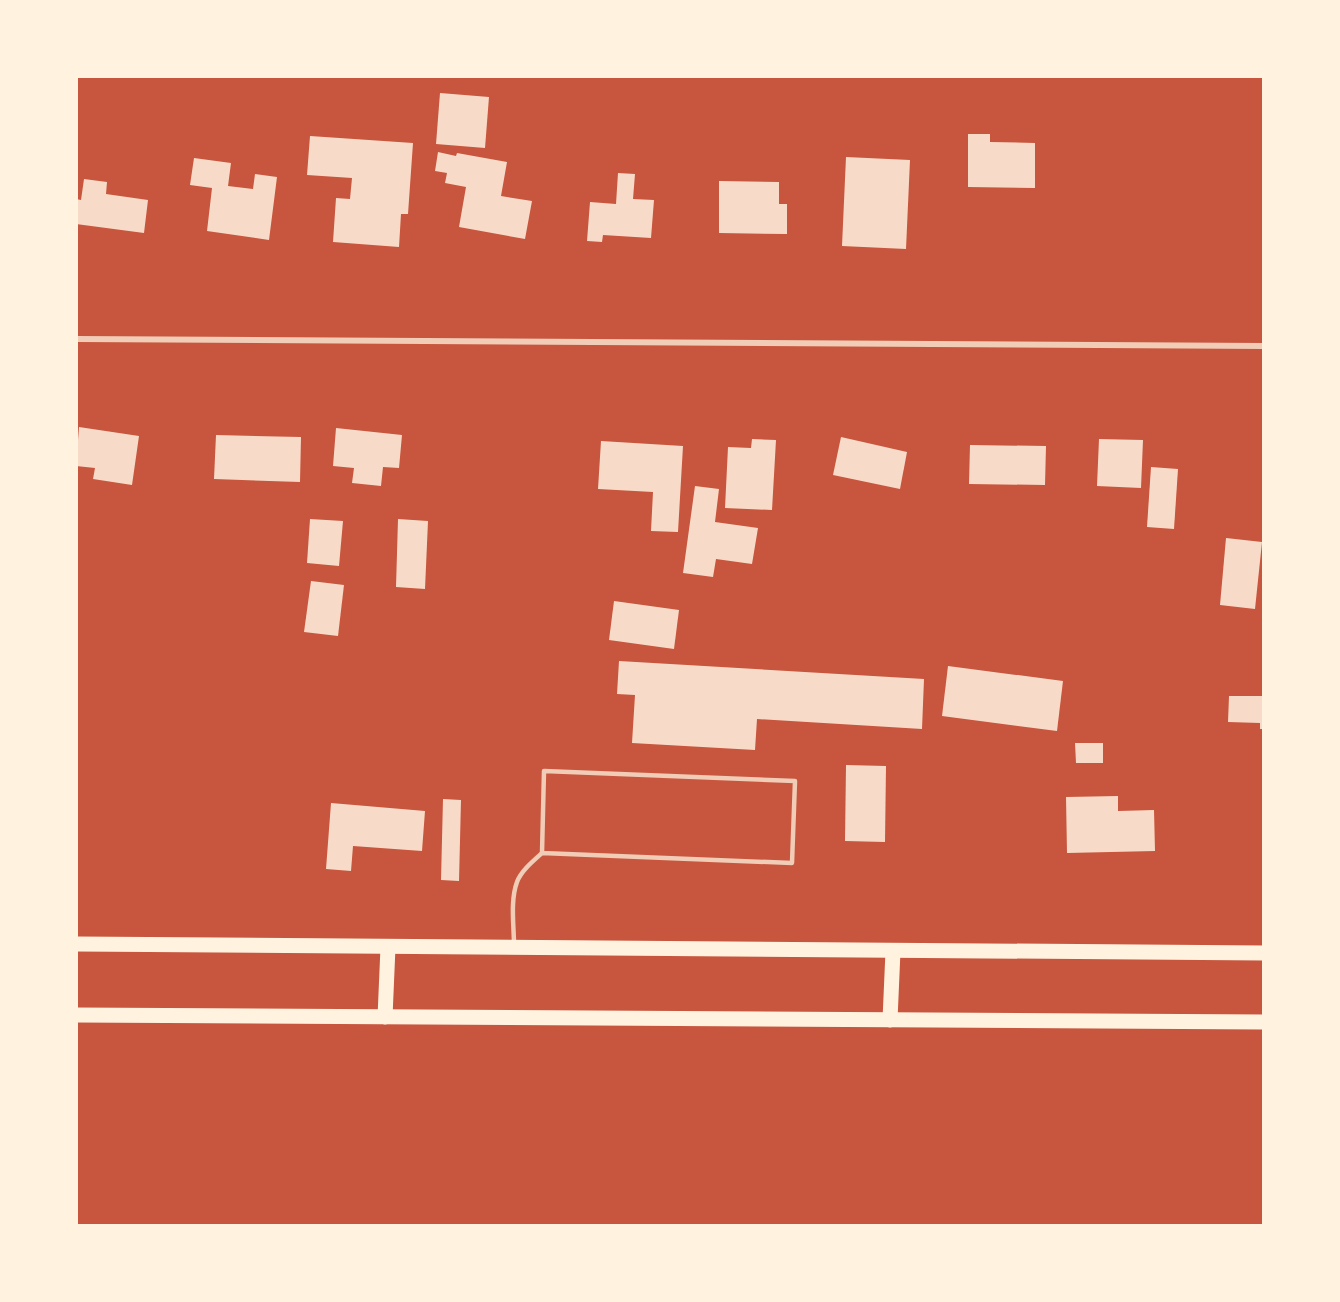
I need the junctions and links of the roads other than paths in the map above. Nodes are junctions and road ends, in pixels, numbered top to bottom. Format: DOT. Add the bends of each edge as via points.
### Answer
graph roads {
  1 [pos="76,339"];
  2 [pos="1263,346"];
  3 [pos="542,853"];
  4 [pos="76,944"];
  5 [pos="388,947"];
  6 [pos="514,948"];
  7 [pos="892,951"];
  8 [pos="1263,954"];
  9 [pos="76,1015"];
  10 [pos="385,1017"];
  11 [pos="890,1020"];
  12 [pos="1263,1022"];
  1 -- 2 [label="street"];
  3 -- 3 [label="lane" via="792,863 795,781 544,771"];
  3 -- 6 [label="lane" via="517,880"];
  4 -- 5 [label="main road"];
  5 -- 6 [label="main road"];
  5 -- 10 [label="main road"];
  6 -- 7 [label="main road"];
  7 -- 8 [label="main road"];
  7 -- 11 [label="main road"];
  9 -- 10 [label="main road"];
  10 -- 11 [label="main road"];
  11 -- 12 [label="main road"];
}
